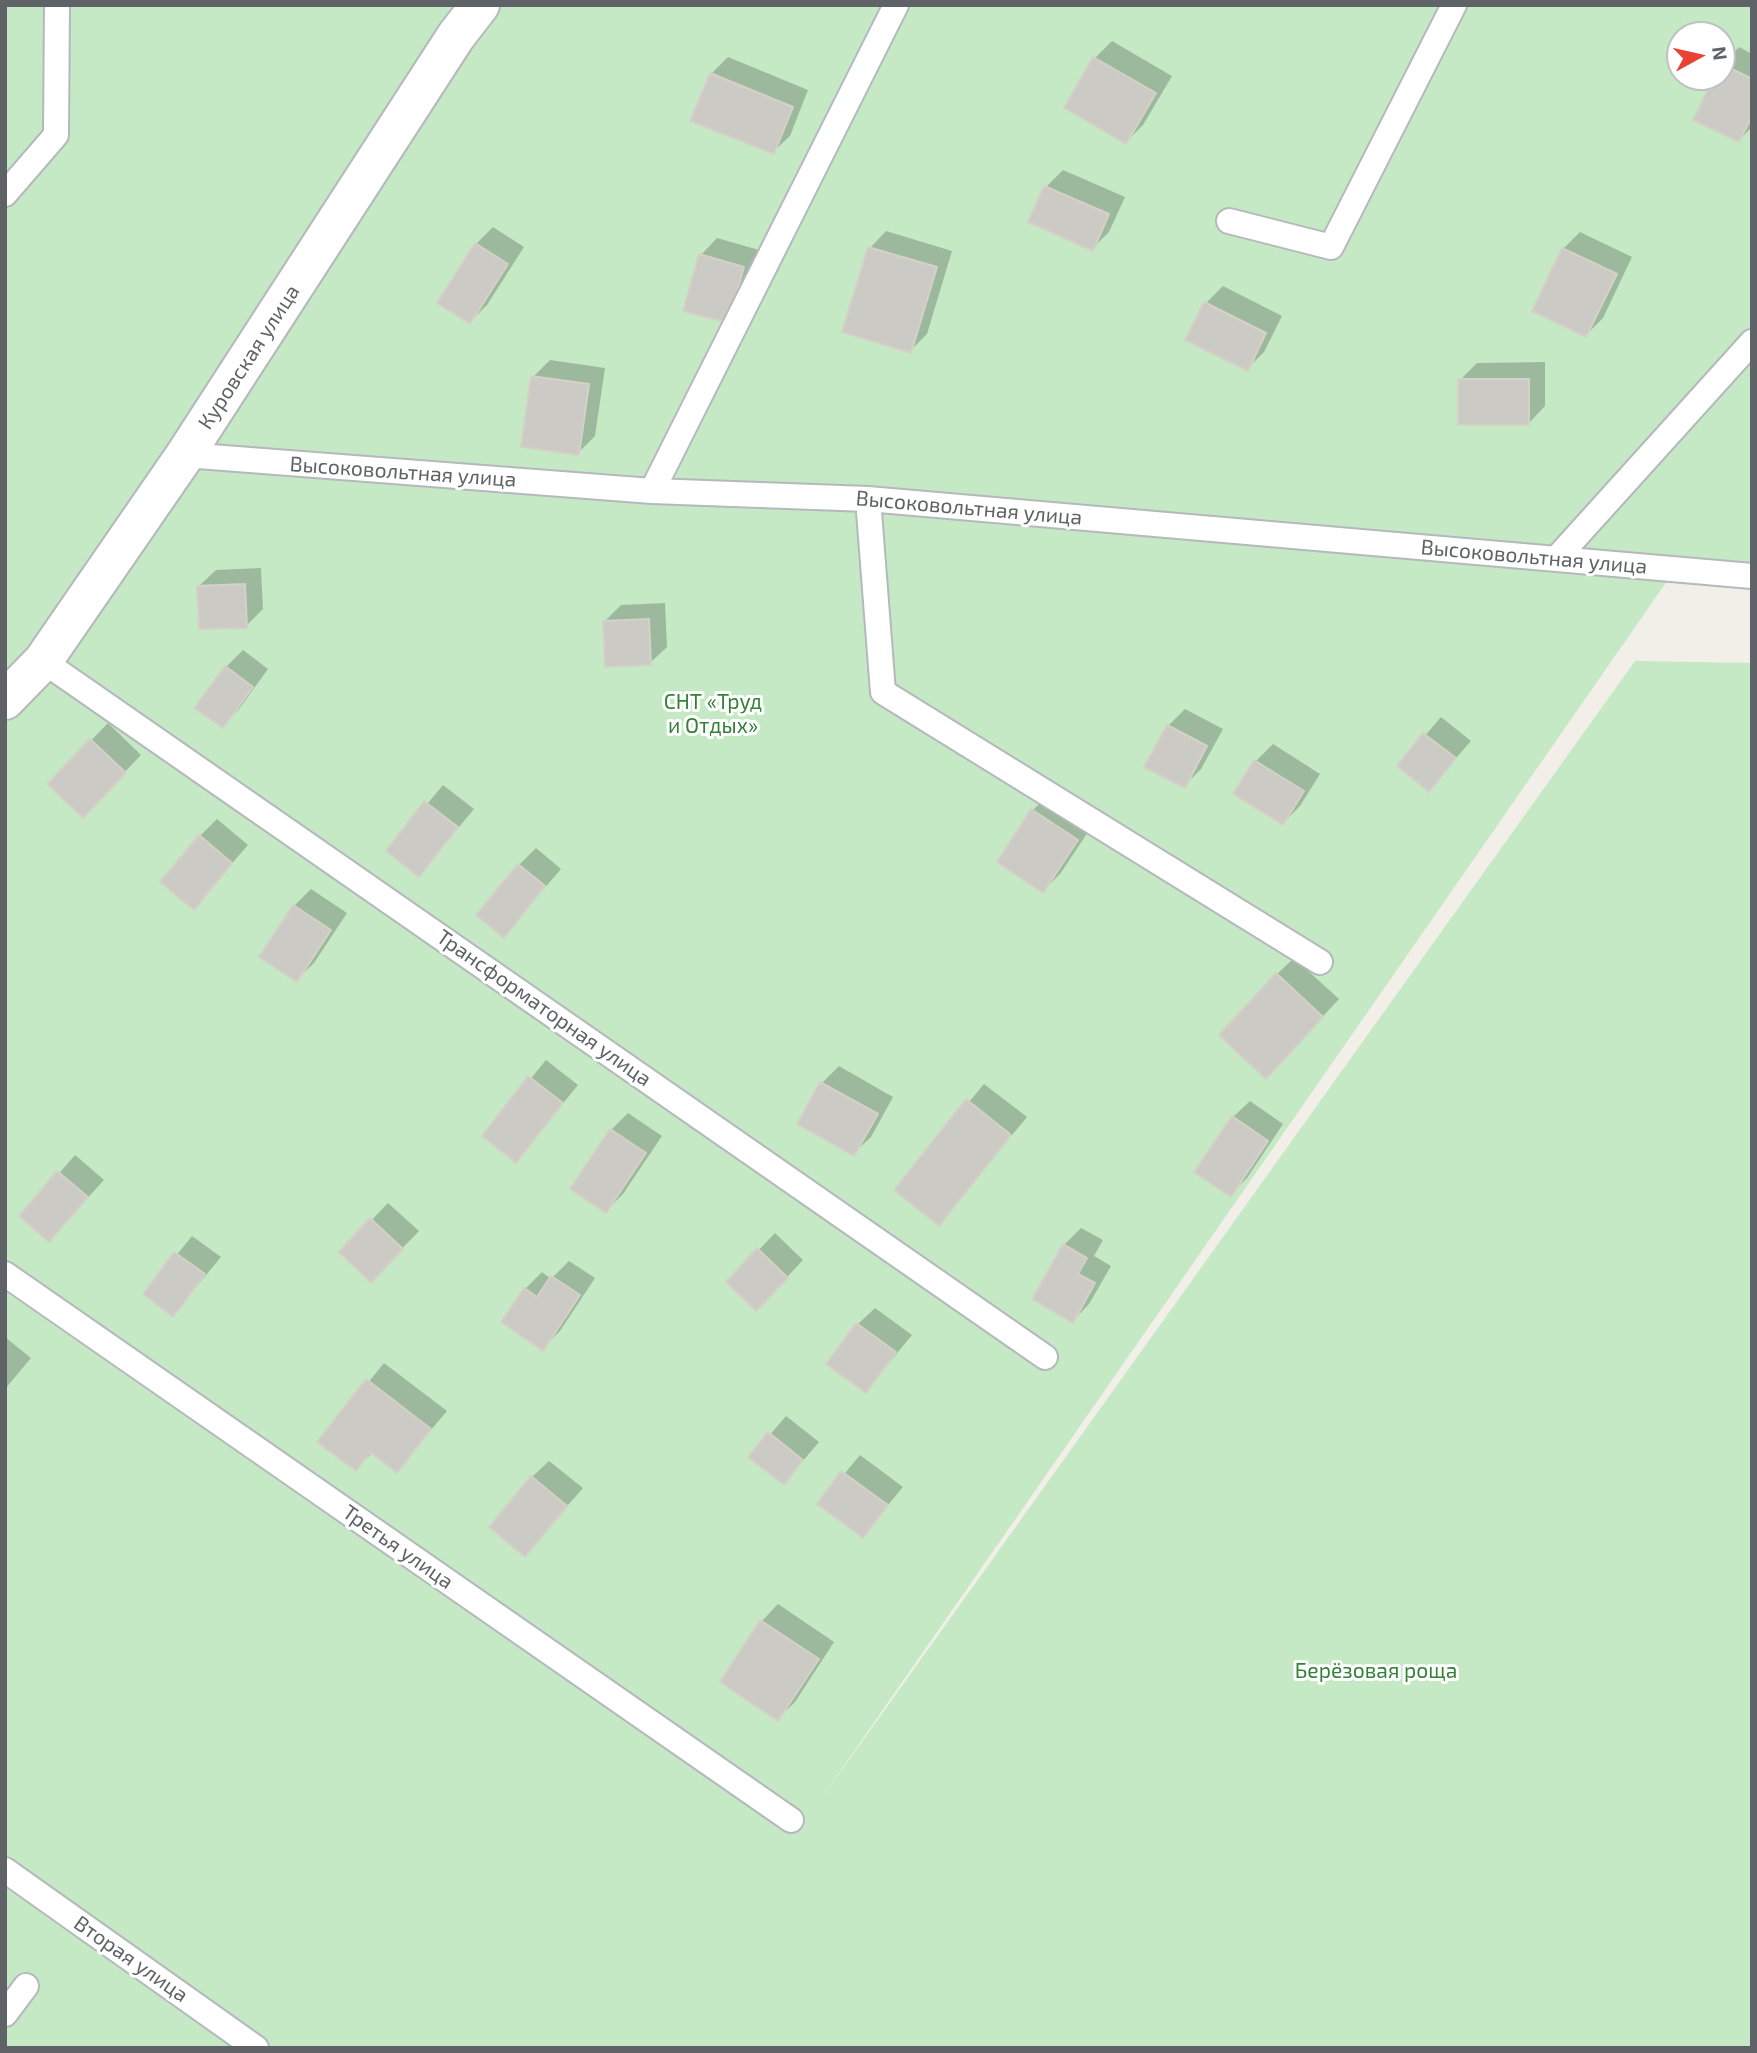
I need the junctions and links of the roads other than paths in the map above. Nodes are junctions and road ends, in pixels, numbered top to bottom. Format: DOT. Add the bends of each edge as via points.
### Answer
graph roads {
  1 [pos="57,5"];
  2 [pos="480,5"];
  3 [pos="896,5"];
  4 [pos="1454,5"];
  5 [pos="5,194"];
  6 [pos="1228,221"];
  7 [pos="1752,342"];
  8 [pos="185,456"];
  9 [pos="652,491"];
  10 [pos="868,499"];
  11 [pos="1556,559"];
  12 [pos="1752,576"];
  13 [pos="43,661"];
  14 [pos="5,700"];
  15 [pos="1320,962"];
  16 [pos="5,1274"];
  17 [pos="1045,1357"];
  18 [pos="791,1820"];
  19 [pos="5,1870"];
  20 [pos="26,1986"];
  21 [pos="5,2014"];
  22 [pos="256,2048"];
  1 -- 5 [label="lane" via="56,135"];
  2 -- 8 [label="street, Куровская улица"];
  3 -- 9 [label="lane"];
  4 -- 6 [label="lane" via="1331,247"];
  7 -- 11 [label="lane"];
  8 -- 9 [label="lane, Высоковольтная улица"];
  8 -- 13 [label="street, Куровская улица"];
  9 -- 10 [label="lane, Высоковольтная улица"];
  10 -- 11 [label="lane, Высоковольтная улица"];
  10 -- 15 [label="lane" via="883,692"];
  11 -- 12 [label="lane, Высоковольтная улица"];
  13 -- 14 [label="street, Куровская улица"];
  13 -- 17 [label="lane, Трансформаторная улица"];
  16 -- 18 [label="lane, Третья улица"];
  19 -- 22 [label="lane, Вторая улица"];
  20 -- 21 [label="lane"];
}
